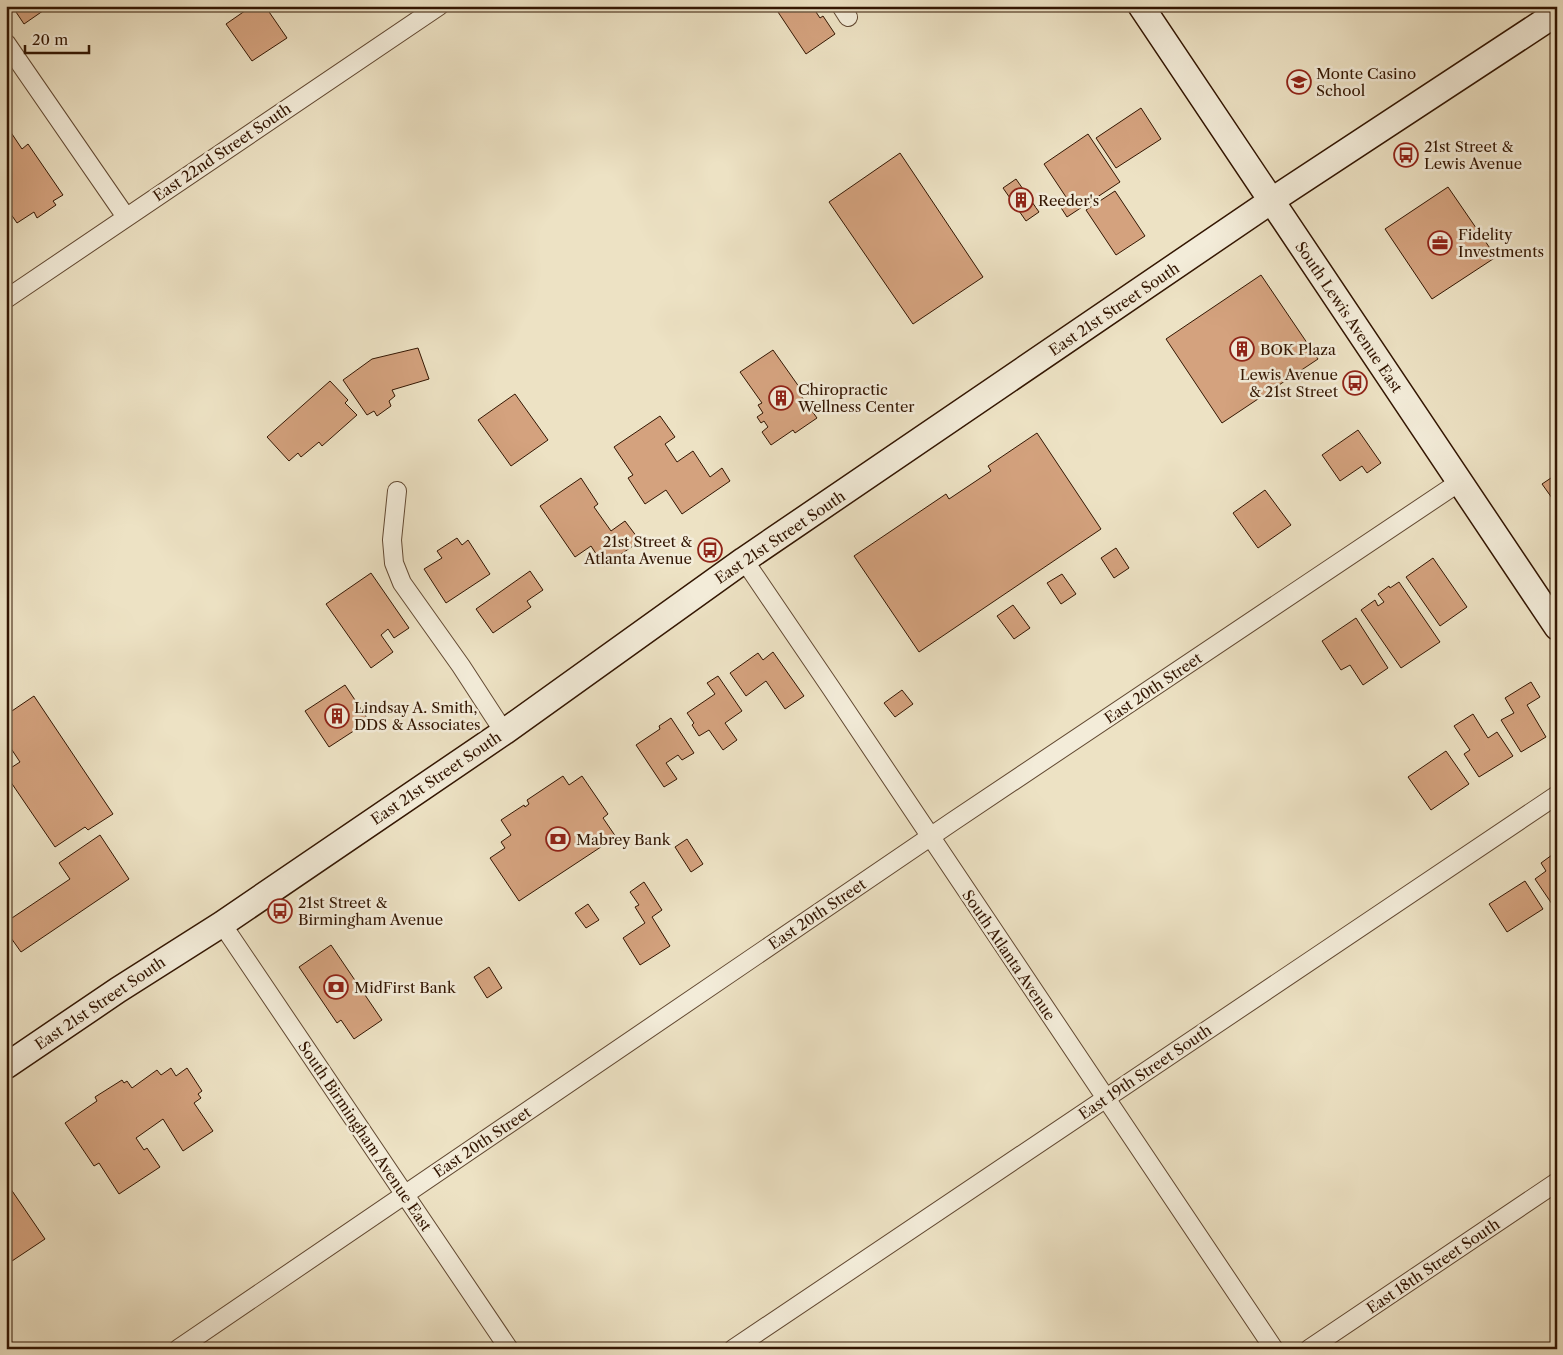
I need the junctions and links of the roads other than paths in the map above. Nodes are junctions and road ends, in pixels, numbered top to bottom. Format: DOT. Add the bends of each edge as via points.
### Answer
graph roads {
  1 [pos="438,6"];
  2 [pos="1141,6"];
  3 [pos="1557,13"];
  4 [pos="6,44"];
  5 [pos="1271,201"];
  6 [pos="126,217"];
  7 [pos="6,299"];
  8 [pos="1458,482"];
  9 [pos="397,491"];
  10 [pos="744,560"];
  11 [pos="1557,628"];
  12 [pos="504,732"];
  13 [pos="1557,795"];
  14 [pos="930,837"];
  15 [pos="222,924"];
  16 [pos="6,1066"];
  17 [pos="1105,1098"];
  18 [pos="1557,1182"];
  19 [pos="404,1195"];
  20 [pos="178,1349"];
  21 [pos="508,1349"];
  22 [pos="734,1349"];
  23 [pos="1274,1349"];
  24 [pos="1309,1349"];
  1 -- 6 [label="street, East 22nd Street South"];
  2 -- 5 [label="main road, South Lewis Avenue East"];
  3 -- 5 [label="main road, East 21st Street South"];
  4 -- 6 [label="street"];
  5 -- 8 [label="main road, South Lewis Avenue East"];
  5 -- 10 [label="main road, East 21st Street South"];
  6 -- 7 [label="street, East 22nd Street South"];
  8 -- 11 [label="main road, South Lewis Avenue East"];
  8 -- 14 [label="street, East 20th Street"];
  9 -- 12 [label="street" via="392,540 394,564 399,576"];
  10 -- 12 [label="main road, East 21st Street South"];
  10 -- 14 [label="street, South Atlanta Avenue"];
  12 -- 15 [label="main road, East 21st Street South"];
  13 -- 17 [label="street, East 19th Street South"];
  14 -- 17 [label="street, South Atlanta Avenue"];
  14 -- 19 [label="street, East 20th Street"];
  15 -- 16 [label="main road, East 21st Street South"];
  15 -- 19 [label="street, South Birmingham Avenue East"];
  17 -- 22 [label="street, East 19th Street South"];
  17 -- 23 [label="street, South Atlanta Avenue"];
  18 -- 24 [label="street, East 18th Street South"];
  19 -- 20 [label="street, East 20th Street"];
  19 -- 21 [label="street, South Birmingham Avenue East"];
}
